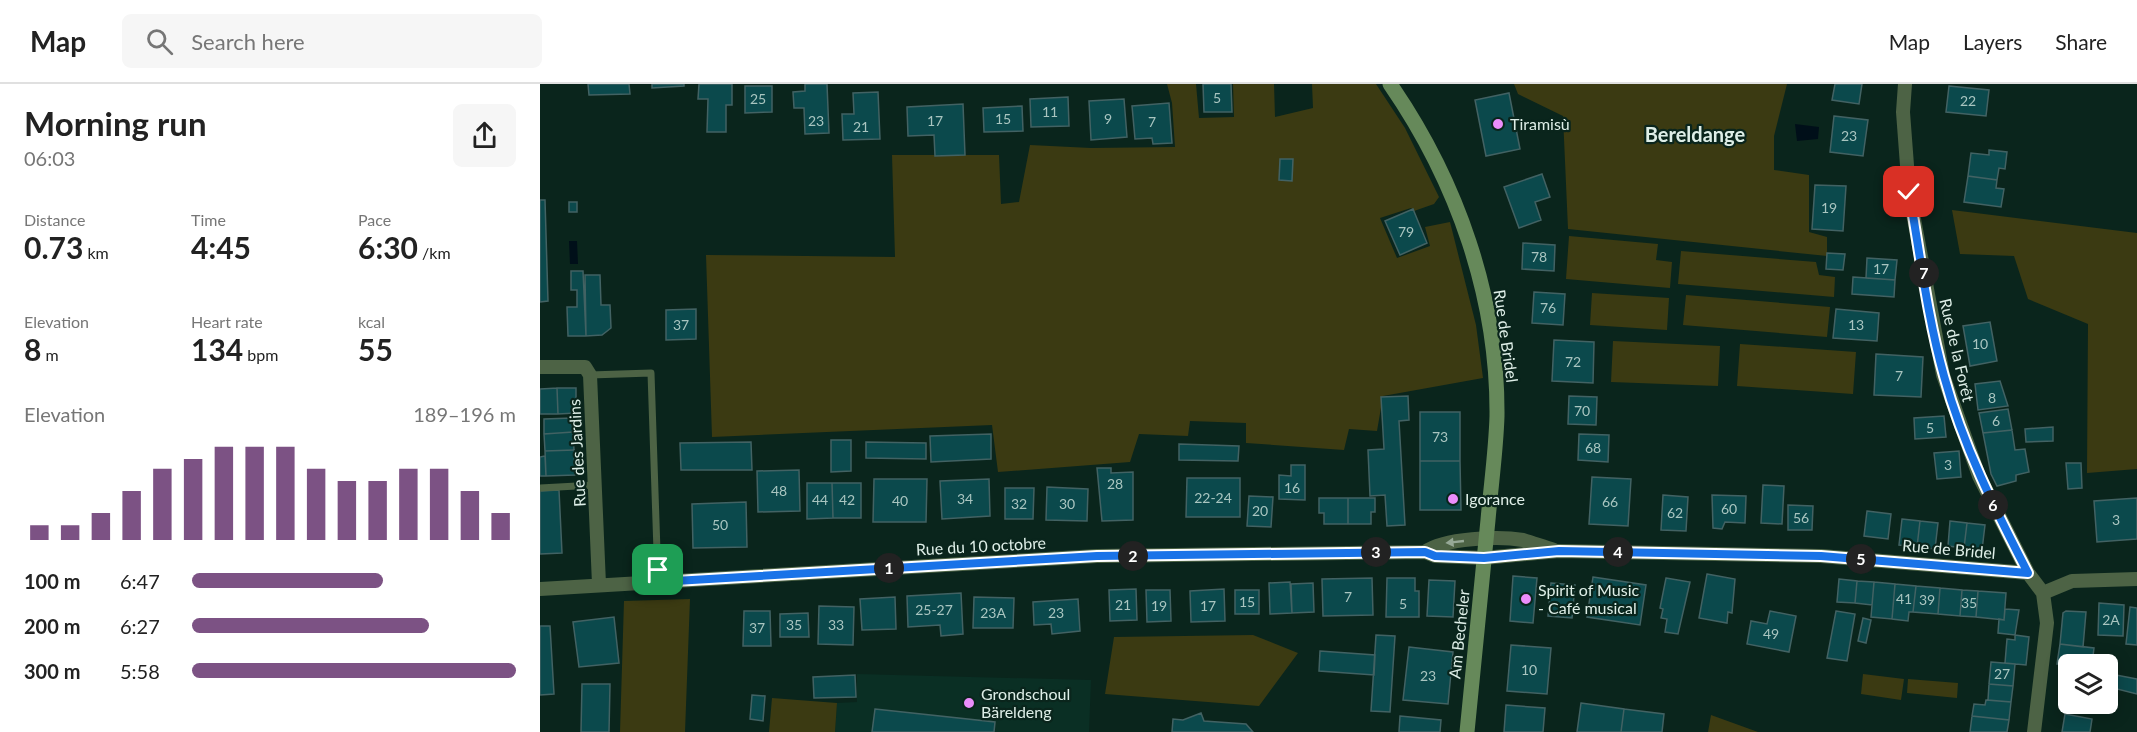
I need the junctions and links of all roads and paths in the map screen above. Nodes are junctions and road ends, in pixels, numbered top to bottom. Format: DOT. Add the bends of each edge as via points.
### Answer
graph roads {
  1 [pos="1390,84"];
  2 [pos="1905,84"];
  3 [pos="540,367"];
  4 [pos="590,375"];
  5 [pos="595,485"];
  6 [pos="540,488"];
  7 [pos="1486,539"];
  8 [pos="1559,551"];
  9 [pos="1425,552"];
  10 [pos="1484,558"];
  11 [pos="2028,573"];
  12 [pos="2137,579"];
  13 [pos="658,582"];
  14 [pos="600,584"];
  15 [pos="540,589"];
  16 [pos="2043,593"];
  17 [pos="1467,732"];
  18 [pos="2034,732"];
  1 -- 7 [label="main road, Rue de Bridel" via="1412,116 1452,195 1486,306 1497,416"];
  2 -- 11 [label="street, Rue de la Forêt" via="1903,112 1909,192 1943,375 1979,476"];
  3 -- 4 [label="street, Rue des Jardins" via="585,367"];
  4 -- 5 [label="street, Rue des Jardins"];
  4 -- 13 [label="lane" via="651,373"];
  5 -- 6 [label="lane"];
  5 -- 14 [label="street, Rue des Jardins"];
  7 -- 8 [label="street, Rue de Bridel" via="1521,540"];
  7 -- 9 [label="street, Rue du 10 octobre, one-way" via="1435,545"];
  7 -- 10 [label="main road, Am Becheler"];
  8 -- 10 [label="street, Rue de Bridel"];
  8 -- 11 [label="street, Rue de Bridel" via="1821,556"];
  9 -- 10 [label="street, Rue du 10 octobre"];
  9 -- 13 [label="street, Rue du 10 octobre" via="1097,556"];
  10 -- 17 [label="main road, Am Becheler"];
  11 -- 16 [label="street"];
  12 -- 16 [label="street" via="2072,581"];
  13 -- 14 [label="street, Rue du 10 octobre"];
  14 -- 15 [label="street, Rue du 10 octobre"];
  16 -- 18 [label="street" via="2047,623"];
}
